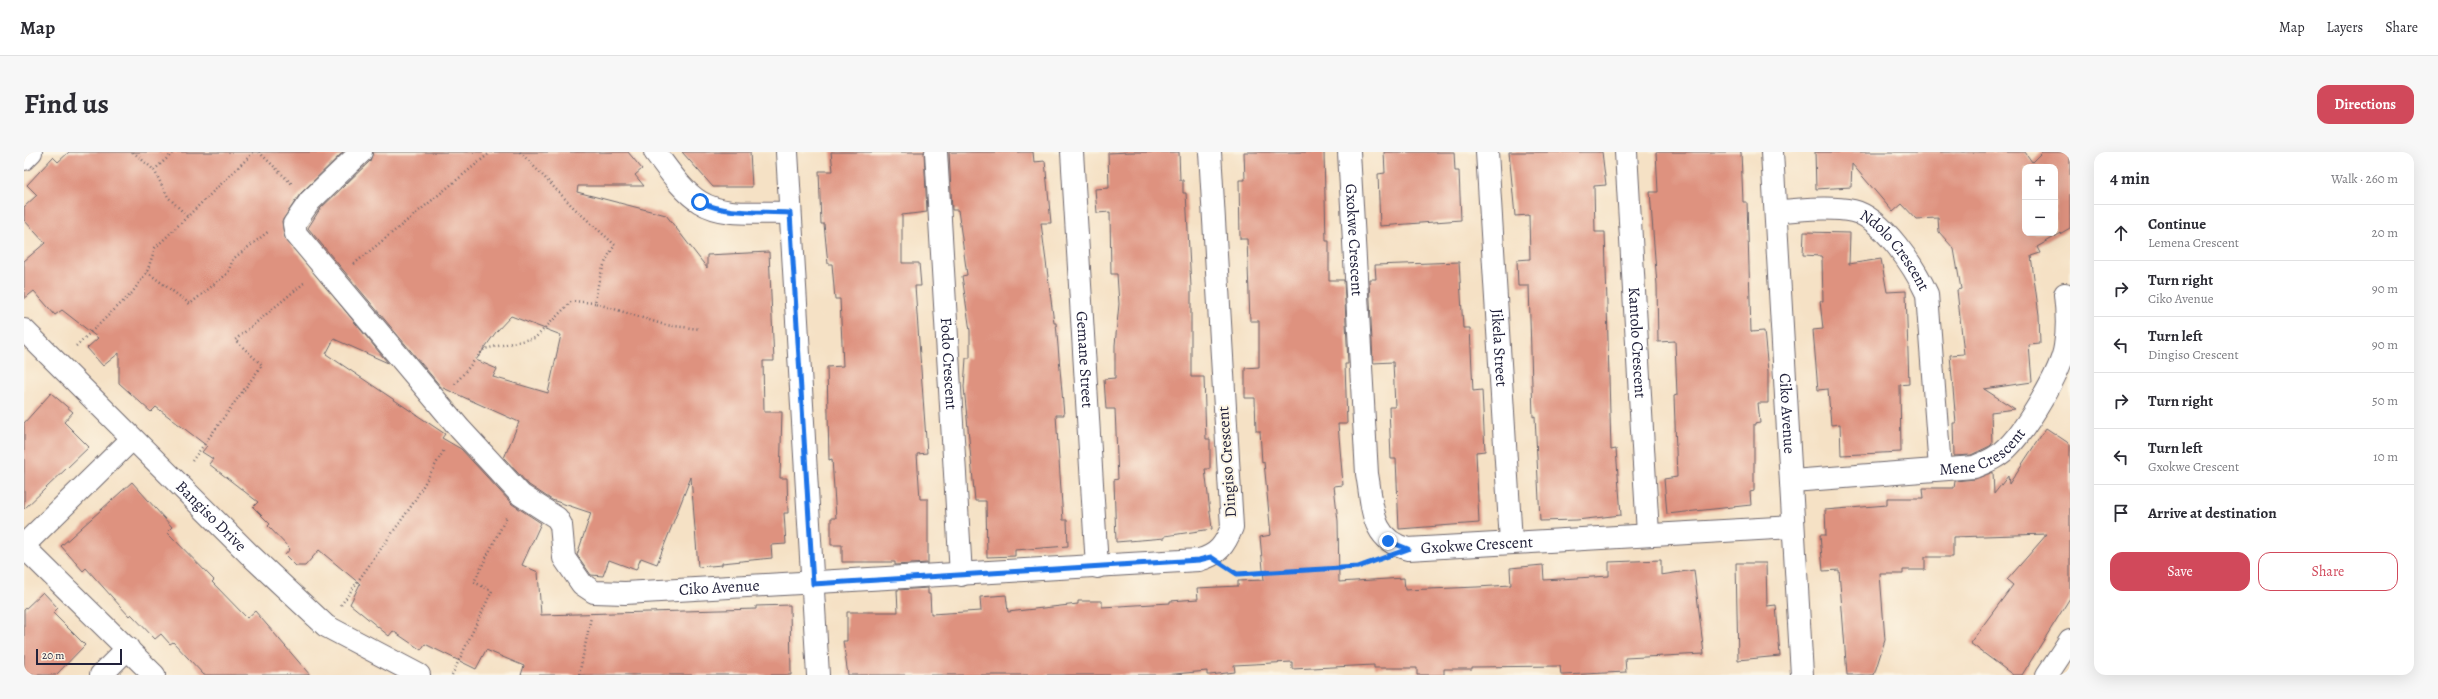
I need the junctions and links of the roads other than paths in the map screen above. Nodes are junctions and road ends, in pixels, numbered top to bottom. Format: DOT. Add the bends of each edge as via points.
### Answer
graph roads {
  1 [pos="31,152"];
  2 [pos="361,152"];
  3 [pos="655,152"];
  4 [pos="787,152"];
  5 [pos="936,152"];
  6 [pos="1072,152"];
  7 [pos="1210,152"];
  8 [pos="1349,152"];
  9 [pos="1487,152"];
  10 [pos="1626,152"];
  11 [pos="1772,152"];
  12 [pos="24,159"];
  13 [pos="1776,211"];
  14 [pos="790,213"];
  15 [pos="2065,294"];
  16 [pos="24,330"];
  17 [pos="132,439"];
  18 [pos="1940,470"];
  19 [pos="1792,481"];
  20 [pos="1792,527"];
  21 [pos="1648,534"];
  22 [pos="1511,542"];
  23 [pos="24,546"];
  24 [pos="1097,567"];
  25 [pos="961,575"];
  26 [pos="813,584"];
  27 [pos="2070,640"];
  28 [pos="128,648"];
  29 [pos="101,675"];
  30 [pos="154,675"];
  31 [pos="419,675"];
  32 [pos="818,675"];
  33 [pos="1802,675"];
  34 [pos="2047,675"];
  1 -- 12 [label="street"];
  2 -- 26 [label="street, Ciko Avenue" via="310,201 294,224 296,234 435,402 521,494 557,518 561,525 564,558 582,584 594,592 625,593"];
  3 -- 14 [label="street" via="700,202 731,212"];
  4 -- 14 [label="street"];
  5 -- 25 [label="street, Fodo Crescent"];
  6 -- 24 [label="street, Gemane Street"];
  7 -- 24 [label="street, Dingiso Crescent" via="1232,527 1220,550 1211,557"];
  8 -- 22 [label="street, Gxokwe Crescent" via="1367,474 1375,516 1382,536 1397,546 1408,549"];
  9 -- 22 [label="street, Jikela Street"];
  10 -- 21 [label="street, Kantolo Crescent"];
  11 -- 13 [label="street, Ciko Avenue"];
  13 -- 18 [label="street, Ndolo Crescent" via="1855,211 1882,229 1920,278 1927,294"];
  13 -- 19 [label="street, Ciko Avenue"];
  14 -- 26 [label="street"];
  15 -- 18 [label="street, Mene Crescent" via="2068,323 2065,348 2055,375 2025,427 2008,448 1994,458 1974,467"];
  16 -- 17 [label="street, Bangiso Drive"];
  17 -- 23 [label="street"];
  17 -- 31 [label="street, Bangiso Drive" via="326,626"];
  18 -- 19 [label="street, Mene Crescent"];
  19 -- 20 [label="street, Ciko Avenue"];
  20 -- 21 [label="street, Gxokwe Crescent"];
  20 -- 33 [label="street, Ciko Avenue"];
  21 -- 22 [label="street, Gxokwe Crescent"];
  23 -- 28 [label="street"];
  24 -- 25 [label="street"];
  25 -- 26 [label="street"];
  26 -- 32 [label="street"];
  27 -- 34 [label="street"];
  28 -- 29 [label="street"];
  28 -- 30 [label="street"];
}
